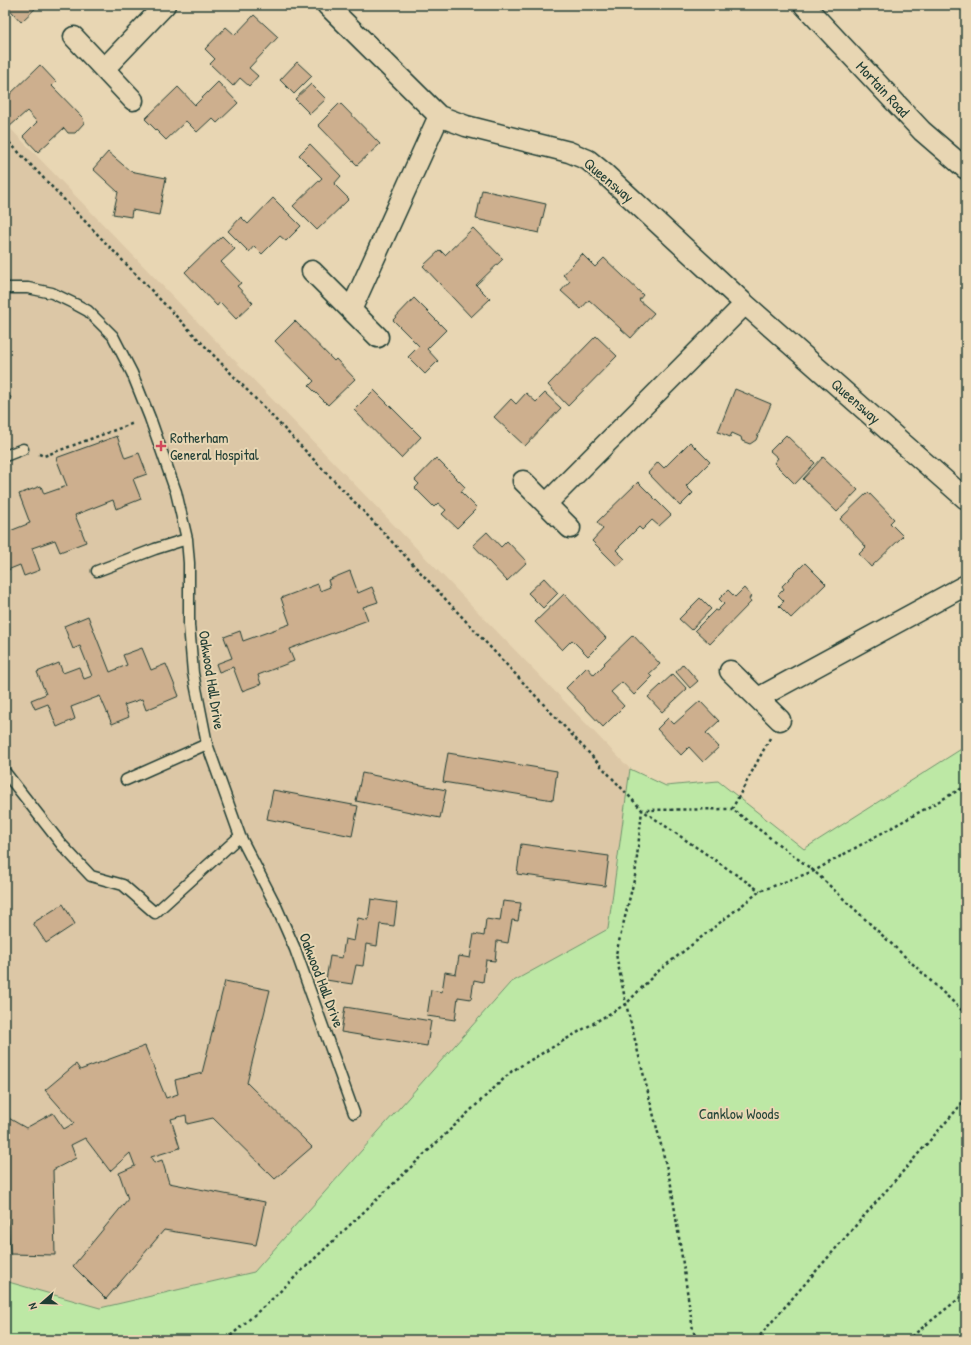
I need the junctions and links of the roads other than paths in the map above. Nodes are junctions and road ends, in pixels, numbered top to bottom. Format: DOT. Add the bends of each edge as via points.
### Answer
graph roads {
  1 [pos="165,5"];
  2 [pos="327,5"];
  3 [pos="804,5"];
  4 [pos="74,37"];
  5 [pos="104,69"];
  6 [pos="133,100"];
  7 [pos="439,116"];
  8 [pos="966,169"];
  9 [pos="312,271"];
  10 [pos="5,288"];
  11 [pos="745,304"];
  12 [pos="351,310"];
  13 [pos="378,337"];
  14 [pos="23,449"];
  15 [pos="5,456"];
  16 [pos="523,481"];
  17 [pos="966,499"];
  18 [pos="546,504"];
  19 [pos="570,528"];
  20 [pos="187,539"];
  21 [pos="97,571"];
  22 [pos="966,585"];
  23 [pos="730,671"];
  24 [pos="758,698"];
  25 [pos="780,720"];
  26 [pos="207,744"];
  27 [pos="5,772"];
  28 [pos="126,780"];
  29 [pos="240,836"];
  30 [pos="354,1113"];
  1 -- 5 [label="street"];
  2 -- 7 [label="street, Queensway"];
  3 -- 8 [label="street, Mortain Road" via="922,131"];
  4 -- 5 [label="street"];
  5 -- 6 [label="street"];
  7 -- 11 [label="street, Queensway" via="466,126 570,152 588,160"];
  7 -- 12 [label="street"];
  9 -- 12 [label="street"];
  10 -- 20 [label="lane, Oakwood Hall Drive" via="28,288 52,293 88,311 113,336 150,418 176,492"];
  11 -- 17 [label="street, Queensway"];
  11 -- 18 [label="street"];
  12 -- 13 [label="street"];
  14 -- 15 [label="lane"];
  16 -- 18 [label="street"];
  18 -- 19 [label="street"];
  20 -- 21 [label="lane"];
  20 -- 26 [label="lane, Oakwood Hall Drive" via="193,673"];
  22 -- 24 [label="street"];
  23 -- 24 [label="street"];
  24 -- 25 [label="street"];
  26 -- 28 [label="lane"];
  26 -- 29 [label="lane, Oakwood Hall Drive"];
  27 -- 29 [label="lane" via="62,845 91,876 123,885 155,913"];
  29 -- 30 [label="lane, Oakwood Hall Drive" via="296,949"];
}
